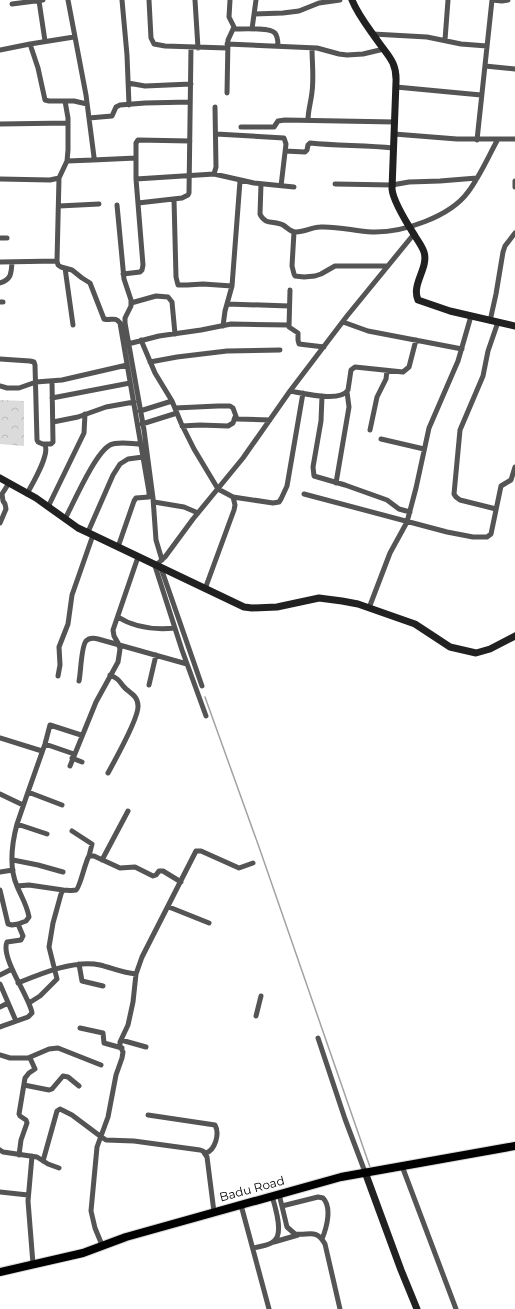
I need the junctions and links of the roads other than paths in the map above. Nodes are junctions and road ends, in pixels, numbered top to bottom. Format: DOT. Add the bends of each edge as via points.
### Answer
graph roads {
  1 [pos="40,0"];
  2 [pos="43,0"];
  3 [pos="68,0"];
  4 [pos="122,0"];
  5 [pos="149,0"];
  6 [pos="195,0"];
  7 [pos="230,0"];
  8 [pos="256,0"];
  9 [pos="340,0"];
  10 [pos="352,0"];
  11 [pos="448,0"];
  12 [pos="492,0"];
  13 [pos="508,0"];
  14 [pos="12,4"];
  15 [pos="254,14"];
  16 [pos="233,29"];
  17 [pos="252,29"];
  18 [pos="372,34"];
  19 [pos="74,37"];
  20 [pos="445,40"];
  21 [pos="45,41"];
  22 [pos="30,44"];
  23 [pos="227,46"];
  24 [pos="278,46"];
  25 [pos="487,46"];
  26 [pos="191,47"];
  27 [pos="198,48"];
  28 [pos="312,48"];
  29 [pos="384,49"];
  30 [pos="0,50"];
  31 [pos="485,66"];
  32 [pos="515,69"];
  33 [pos="128,83"];
  34 [pos="191,84"];
  35 [pos="396,87"];
  36 [pos="227,93"];
  37 [pos="481,95"];
  38 [pos="66,101"];
  39 [pos="190,102"];
  40 [pos="87,104"];
  41 [pos="129,105"];
  42 [pos="215,107"];
  43 [pos="89,118"];
  44 [pos="308,120"];
  45 [pos="395,122"];
  46 [pos="68,123"];
  47 [pos="0,124"];
  48 [pos="241,127"];
  49 [pos="216,134"];
  50 [pos="394,134"];
  51 [pos="498,139"];
  52 [pos="515,139"];
  53 [pos="477,140"];
  54 [pos="190,141"];
  55 [pos="393,148"];
  56 [pos="285,151"];
  57 [pos="136,158"];
  58 [pos="93,160"];
  59 [pos="67,161"];
  60 [pos="214,174"];
  61 [pos="190,176"];
  62 [pos="59,178"];
  63 [pos="477,178"];
  64 [pos="0,179"];
  65 [pos="136,179"];
  66 [pos="240,180"];
  67 [pos="515,181"];
  68 [pos="261,184"];
  69 [pos="336,184"];
  70 [pos="392,185"];
  71 [pos="281,186"];
  72 [pos="294,187"];
  73 [pos="515,187"];
  74 [pos="174,198"];
  75 [pos="138,203"];
  76 [pos="100,204"];
  77 [pos="116,205"];
  78 [pos="59,206"];
  79 [pos="412,231"];
  80 [pos="294,232"];
  81 [pos="515,233"];
  82 [pos="0,238"];
  83 [pos="7,238"];
  84 [pos="57,261"];
  85 [pos="0,262"];
  86 [pos="12,262"];
  87 [pos="387,266"];
  88 [pos="65,268"];
  89 [pos="123,274"];
  90 [pos="0,283"];
  91 [pos="232,286"];
  92 [pos="290,290"];
  93 [pos="131,303"];
  94 [pos="227,304"];
  95 [pos="289,306"];
  96 [pos="471,316"];
  97 [pos="490,321"];
  98 [pos="343,322"];
  99 [pos="498,322"];
  100 [pos="74,325"];
  101 [pos="288,325"];
  102 [pos="223,326"];
  103 [pos="515,326"];
  104 [pos="175,334"];
  105 [pos="141,340"];
  106 [pos="416,340"];
  107 [pos="128,344"];
  108 [pos="324,347"];
  109 [pos="462,349"];
  110 [pos="280,350"];
  111 [pos="0,359"];
  112 [pos="150,362"];
  113 [pos="127,365"];
  114 [pos="388,371"];
  115 [pos="52,381"];
  116 [pos="36,382"];
  117 [pos="130,383"];
  118 [pos="0,386"];
  119 [pos="290,391"];
  120 [pos="347,392"];
  121 [pos="303,393"];
  122 [pos="322,396"];
  123 [pos="52,398"];
  124 [pos="172,401"];
  125 [pos="134,402"];
  126 [pos="140,411"];
  127 [pos="176,411"];
  128 [pos="85,414"];
  129 [pos="235,417"];
  130 [pos="270,420"];
  131 [pos="53,422"];
  132 [pos="142,424"];
  133 [pos="182,426"];
  134 [pos="370,430"];
  135 [pos="381,439"];
  136 [pos="43,444"];
  137 [pos="141,444"];
  138 [pos="424,449"];
  139 [pos="143,457"];
  140 [pos="515,467"];
  141 [pos="0,478"];
  142 [pos="9,483"];
  143 [pos="336,483"];
  144 [pos="218,489"];
  145 [pos="28,494"];
  146 [pos="304,494"];
  147 [pos="233,497"];
  148 [pos="154,502"];
  149 [pos="48,507"];
  150 [pos="496,509"];
  151 [pos="410,512"];
  152 [pos="198,513"];
  153 [pos="65,519"];
  154 [pos="407,522"];
  155 [pos="0,523"];
  156 [pos="90,534"];
  157 [pos="118,547"];
  158 [pos="138,557"];
  159 [pos="162,560"];
  160 [pos="158,567"];
  161 [pos="205,589"];
  162 [pos="369,608"];
  163 [pos="118,617"];
  164 [pos="175,628"];
  165 [pos="515,636"];
  166 [pos="120,645"];
  167 [pos="156,655"];
  168 [pos="187,664"];
  169 [pos="110,675"];
  170 [pos="58,676"];
  171 [pos="79,681"];
  172 [pos="149,685"];
  173 [pos="202,686"];
  174 [pos="206,716"];
  175 [pos="81,735"];
  176 [pos="0,738"];
  177 [pos="45,744"];
  178 [pos="42,751"];
  179 [pos="73,756"];
  180 [pos="82,762"];
  181 [pos="70,766"];
  182 [pos="108,773"];
  183 [pos="28,792"];
  184 [pos="0,794"];
  185 [pos="23,805"];
  186 [pos="62,805"];
  187 [pos="128,811"];
  188 [pos="17,824"];
  189 [pos="72,831"];
  190 [pos="46,834"];
  191 [pos="89,856"];
  192 [pos="13,860"];
  193 [pos="102,860"];
  194 [pos="253,863"];
  195 [pos="13,870"];
  196 [pos="0,872"];
  197 [pos="63,872"];
  198 [pos="182,882"];
  199 [pos="17,886"];
  200 [pos="0,890"];
  201 [pos="63,890"];
  202 [pos="169,907"];
  203 [pos="209,923"];
  204 [pos="18,924"];
  205 [pos="79,964"];
  206 [pos="12,969"];
  207 [pos="55,970"];
  208 [pos="136,974"];
  209 [pos="0,975"];
  210 [pos="18,983"];
  211 [pos="0,984"];
  212 [pos="102,986"];
  213 [pos="261,996"];
  214 [pos="8,1003"];
  215 [pos="29,1003"];
  216 [pos="0,1007"];
  217 [pos="256,1016"];
  218 [pos="16,1021"];
  219 [pos="0,1027"];
  220 [pos="80,1028"];
  221 [pos="318,1038"];
  222 [pos="121,1040"];
  223 [pos="146,1047"];
  224 [pos="122,1048"];
  225 [pos="0,1056"];
  226 [pos="30,1058"];
  227 [pos="101,1065"];
  228 [pos="24,1085"];
  229 [pos="79,1086"];
  230 [pos="148,1115"];
  231 [pos="100,1136"];
  232 [pos="515,1146"];
  233 [pos="0,1150"];
  234 [pos="206,1153"];
  235 [pos="19,1155"];
  236 [pos="32,1156"];
  237 [pos="43,1161"];
  238 [pos="402,1166"];
  239 [pos="59,1168"];
  240 [pos="366,1172"];
  241 [pos="0,1192"];
  242 [pos="28,1195"];
  243 [pos="275,1195"];
  244 [pos="242,1205"];
  245 [pos="282,1206"];
  246 [pos="214,1212"];
  247 [pos="299,1235"];
  248 [pos="322,1239"];
  249 [pos="273,1243"];
  250 [pos="102,1245"];
  251 [pos="254,1248"];
  252 [pos="33,1264"];
  253 [pos="0,1272"];
  254 [pos="269,1309"];
  255 [pos="340,1309"];
  256 [pos="417,1309"];
  257 [pos="456,1309"];
  1 -- 2 [label="street"];
  1 -- 14 [label="street"];
  1 -- 21 [label="street"];
  3 -- 19 [label="street"];
  4 -- 33 [label="street"];
  5 -- 26 [label="street" via="151,38 154,44"];
  6 -- 27 [label="street"];
  7 -- 16 [label="street" via="229,17"];
  8 -- 15 [label="street"];
  9 -- 15 [label="street" via="319,3 299,12"];
  10 -- 18 [label="street"];
  11 -- 20 [label="street"];
  12 -- 13 [label="street"];
  12 -- 25 [label="street"];
  15 -- 17 [label="street"];
  16 -- 17 [label="street"];
  16 -- 23 [label="street" via="228,37"];
  17 -- 24 [label="street" via="264,29 274,33"];
  18 -- 20 [label="street"];
  18 -- 29 [label="street"];
  19 -- 21 [label="street"];
  19 -- 40 [label="street"];
  20 -- 25 [label="street"];
  21 -- 22 [label="street"];
  22 -- 30 [label="street"];
  22 -- 38 [label="street" via="45,100"];
  23 -- 24 [label="street"];
  23 -- 27 [label="street"];
  23 -- 36 [label="street"];
  24 -- 28 [label="street"];
  25 -- 31 [label="street"];
  26 -- 27 [label="street"];
  26 -- 34 [label="street"];
  28 -- 29 [label="street" via="339,54 363,54"];
  28 -- 44 [label="street" via="313,84"];
  29 -- 35 [label="street" via="395,69"];
  31 -- 32 [label="street"];
  31 -- 37 [label="street"];
  33 -- 34 [label="street" via="145,86"];
  33 -- 41 [label="street"];
  34 -- 39 [label="street"];
  35 -- 37 [label="street"];
  35 -- 45 [label="street"];
  37 -- 53 [label="street"];
  38 -- 40 [label="street"];
  38 -- 46 [label="street"];
  39 -- 41 [label="street"];
  39 -- 54 [label="street"];
  40 -- 43 [label="street"];
  41 -- 43 [label="street" via="117,106 112,116"];
  42 -- 49 [label="street"];
  43 -- 58 [label="street"];
  44 -- 45 [label="street"];
  44 -- 48 [label="street" via="280,120 272,127"];
  45 -- 50 [label="street"];
  46 -- 47 [label="street"];
  46 -- 59 [label="street"];
  49 -- 56 [label="street" via="284,138"];
  49 -- 60 [label="street"];
  50 -- 53 [label="street"];
  50 -- 55 [label="street"];
  51 -- 52 [label="street"];
  51 -- 53 [label="street"];
  51 -- 63 [label="street"];
  54 -- 57 [label="street" via="138,140"];
  54 -- 61 [label="street"];
  55 -- 56 [label="street" via="310,143 305,152"];
  55 -- 70 [label="street"];
  56 -- 71 [label="street"];
  57 -- 58 [label="street"];
  57 -- 65 [label="street"];
  58 -- 59 [label="street"];
  59 -- 62 [label="street"];
  60 -- 61 [label="street"];
  60 -- 66 [label="street"];
  61 -- 65 [label="street"];
  61 -- 74 [label="street" via="188,195"];
  62 -- 64 [label="street"];
  62 -- 78 [label="street"];
  63 -- 70 [label="street"];
  63 -- 79 [label="street" via="468,193 455,204"];
  65 -- 75 [label="street"];
  66 -- 68 [label="street"];
  66 -- 91 [label="street"];
  67 -- 73 [label="street"];
  68 -- 71 [label="street"];
  68 -- 80 [label="street" via="262,218 283,225"];
  69 -- 70 [label="street"];
  70 -- 79 [label="street" via="392,193"];
  71 -- 72 [label="street"];
  74 -- 75 [label="street"];
  74 -- 91 [label="street" via="178,285"];
  75 -- 89 [label="street" via="143,268 140,272"];
  76 -- 78 [label="street"];
  77 -- 89 [label="street"];
  78 -- 84 [label="street"];
  79 -- 80 [label="street" via="371,232 318,227"];
  79 -- 87 [label="street"];
  79 -- 96 [label="street" via="424,252 417,289 418,300"];
  80 -- 87 [label="street" via="292,266 295,276 315,276 335,266"];
  81 -- 97 [label="street" via="503,252"];
  82 -- 83 [label="street"];
  84 -- 86 [label="street"];
  84 -- 88 [label="street" via="58,265"];
  85 -- 86 [label="street"];
  86 -- 90 [label="street" via="10,277"];
  87 -- 98 [label="street"];
  88 -- 100 [label="street"];
  88 -- 113 [label="street" via="90,283 104,319 114,318 118,321"];
  89 -- 93 [label="street"];
  91 -- 94 [label="street"];
  92 -- 95 [label="street"];
  93 -- 104 [label="street" via="161,296 168,297 172,302"];
  93 -- 107 [label="street" via="125,320"];
  94 -- 95 [label="street"];
  94 -- 102 [label="street"];
  95 -- 101 [label="street"];
  96 -- 97 [label="street"];
  96 -- 109 [label="street"];
  97 -- 99 [label="street"];
  98 -- 106 [label="street" via="368,331"];
  98 -- 108 [label="street"];
  99 -- 103 [label="street"];
  99 -- 150 [label="street" via="482,376 460,430 454,494 460,500"];
  101 -- 102 [label="street"];
  101 -- 108 [label="street" via="298,333 300,344"];
  102 -- 104 [label="street"];
  104 -- 105 [label="street"];
  105 -- 107 [label="street"];
  105 -- 112 [label="street"];
  106 -- 109 [label="street"];
  106 -- 114 [label="street" via="406,370"];
  107 -- 126 [label="street"];
  108 -- 119 [label="street"];
  109 -- 138 [label="street" via="432,421"];
  110 -- 112 [label="street" via="227,351"];
  111 -- 116 [label="street" via="34,362"];
  112 -- 124 [label="street"];
  113 -- 115 [label="street"];
  113 -- 117 [label="street"];
  114 -- 120 [label="street" via="352,368"];
  114 -- 134 [label="street" via="378,394"];
  115 -- 116 [label="street"];
  115 -- 123 [label="street"];
  116 -- 118 [label="street" via="19,388"];
  116 -- 136 [label="street" via="37,440"];
  117 -- 123 [label="street"];
  117 -- 125 [label="street"];
  119 -- 121 [label="street"];
  119 -- 130 [label="street"];
  120 -- 122 [label="street" via="338,396"];
  120 -- 143 [label="street" via="349,407"];
  121 -- 122 [label="street"];
  121 -- 147 [label="street" via="287,486 281,500 273,504"];
  122 -- 143 [label="street" via="313,474 316,478"];
  123 -- 131 [label="street"];
  124 -- 126 [label="street"];
  124 -- 127 [label="street"];
  125 -- 128 [label="street"];
  125 -- 137 [label="street"];
  126 -- 132 [label="street"];
  127 -- 129 [label="street" via="230,406 235,412"];
  127 -- 132 [label="street"];
  127 -- 133 [label="street"];
  128 -- 131 [label="street"];
  128 -- 149 [label="street" via="84,433"];
  129 -- 130 [label="street" via="240,420"];
  129 -- 133 [label="street" via="233,423 228,426"];
  130 -- 144 [label="street"];
  131 -- 136 [label="street" via="53,442"];
  132 -- 148 [label="street"];
  133 -- 144 [label="street"];
  135 -- 138 [label="street"];
  136 -- 145 [label="street" via="46,454"];
  137 -- 139 [label="street"];
  137 -- 153 [label="street" via="112,444 104,450"];
  138 -- 151 [label="street"];
  139 -- 156 [label="street" via="128,459 120,464 113,475"];
  139 -- 157 [label="street" via="149,495 146,498 136,498 134,501"];
  140 -- 150 [label="street" via="511,480 501,486"];
  141 -- 142 [label="street"];
  142 -- 145 [label="street"];
  142 -- 155 [label="street" via="2,494 6,509"];
  143 -- 151 [label="street" via="388,500 399,509"];
  144 -- 147 [label="street"];
  144 -- 152 [label="street"];
  145 -- 149 [label="street"];
  146 -- 154 [label="street"];
  147 -- 161 [label="street" via="236,505"];
  148 -- 152 [label="street" via="184,507"];
  148 -- 159 [label="street" via="156,540"];
  149 -- 153 [label="street"];
  150 -- 154 [label="street" via="491,534 487,538"];
  151 -- 154 [label="street"];
  152 -- 159 [label="street"];
  153 -- 156 [label="street"];
  154 -- 162 [label="street" via="390,554"];
  156 -- 157 [label="street"];
  156 -- 170 [label="street" via="72,595 68,624 59,647"];
  157 -- 158 [label="street"];
  158 -- 160 [label="street"];
  158 -- 163 [label="street"];
  159 -- 160 [label="street"];
  160 -- 161 [label="street"];
  160 -- 164 [label="street"];
  160 -- 173 [label="street"];
  161 -- 162 [label="street" via="244,608 277,606 324,598"];
  162 -- 165 [label="street" via="415,624 450,647 467,652 483,652"];
  163 -- 164 [label="street" via="144,628"];
  163 -- 166 [label="street" via="113,633"];
  164 -- 168 [label="street"];
  166 -- 167 [label="street"];
  166 -- 169 [label="street" via="118,662"];
  166 -- 171 [label="street" via="98,639 87,640 83,648"];
  167 -- 168 [label="street"];
  167 -- 172 [label="street"];
  168 -- 174 [label="street"];
  169 -- 175 [label="street"];
  169 -- 182 [label="street" via="118,679 135,696 138,711"];
  175 -- 177 [label="street" via="50,725"];
  175 -- 179 [label="street"];
  176 -- 178 [label="street"];
  177 -- 178 [label="street"];
  177 -- 179 [label="street"];
  178 -- 183 [label="street"];
  179 -- 180 [label="street"];
  179 -- 181 [label="street"];
  183 -- 185 [label="street"];
  183 -- 186 [label="street"];
  184 -- 185 [label="street"];
  185 -- 188 [label="street"];
  187 -- 193 [label="street"];
  188 -- 190 [label="street"];
  188 -- 192 [label="street"];
  189 -- 191 [label="street" via="92,844"];
  191 -- 193 [label="street"];
  191 -- 201 [label="street" via="78,888"];
  192 -- 195 [label="street"];
  192 -- 197 [label="street"];
  193 -- 198 [label="street" via="120,868 135,867 153,876 163,871"];
  194 -- 198 [label="street" via="239,868 198,850"];
  195 -- 196 [label="street"];
  195 -- 199 [label="street"];
  198 -- 202 [label="street"];
  199 -- 201 [label="street" via="29,885"];
  199 -- 204 [label="street" via="30,917"];
  200 -- 204 [label="street" via="8,924"];
  201 -- 207 [label="street" via="49,943"];
  202 -- 203 [label="street"];
  202 -- 208 [label="street" via="142,957"];
  204 -- 206 [label="street" via="23,936 21,940 6,944"];
  205 -- 207 [label="street"];
  205 -- 208 [label="street" via="100,965"];
  205 -- 212 [label="street" via="82,981"];
  206 -- 209 [label="street"];
  206 -- 210 [label="street"];
  207 -- 210 [label="street"];
  207 -- 215 [label="street" via="58,977 56,980"];
  208 -- 222 [label="street" via="128,1024"];
  210 -- 215 [label="street"];
  211 -- 214 [label="street"];
  213 -- 217 [label="street"];
  214 -- 216 [label="street"];
  214 -- 218 [label="street"];
  215 -- 218 [label="street" via="32,1015"];
  218 -- 219 [label="street"];
  220 -- 224 [label="street" via="103,1033 104,1043"];
  221 -- 240 [label="street"];
  222 -- 223 [label="street"];
  222 -- 224 [label="street"];
  224 -- 231 [label="street" via="108,1117"];
  225 -- 226 [label="street"];
  226 -- 227 [label="street" via="49,1049 58,1048"];
  226 -- 228 [label="street" via="35,1069 27,1075"];
  228 -- 229 [label="street" via="49,1090 63,1076"];
  228 -- 235 [label="street" via="19,1114 27,1123"];
  230 -- 234 [label="street" via="216,1125 214,1147"];
  231 -- 234 [label="street" via="112,1141 134,1141"];
  231 -- 237 [label="street" via="72,1115 58,1109"];
  231 -- 250 [label="street" via="91,1211"];
  232 -- 238 [label="main road, Badu Road"];
  233 -- 235 [label="street"];
  234 -- 246 [label="street"];
  235 -- 236 [label="street"];
  236 -- 237 [label="street"];
  236 -- 242 [label="street"];
  237 -- 239 [label="street"];
  238 -- 240 [label="main road, Badu Road"];
  238 -- 257 [label="street"];
  240 -- 243 [label="main road, Badu Road"];
  240 -- 256 [label="street"];
  241 -- 242 [label="street"];
  242 -- 252 [label="street"];
  243 -- 244 [label="main road, Badu Road"];
  243 -- 245 [label="street"];
  243 -- 249 [label="street" via="279,1230"];
  244 -- 246 [label="main road, Badu Road"];
  244 -- 251 [label="street"];
  245 -- 247 [label="street" via="287,1227"];
  245 -- 248 [label="street" via="323,1198 328,1207"];
  246 -- 250 [label="main road, Badu Road"];
  247 -- 248 [label="street" via="314,1233"];
  247 -- 249 [label="street"];
  248 -- 255 [label="street"];
  249 -- 251 [label="street"];
  250 -- 252 [label="main road, Badu Road" via="83,1253"];
  251 -- 254 [label="street"];
  252 -- 253 [label="main road, Badu Road"];
}
